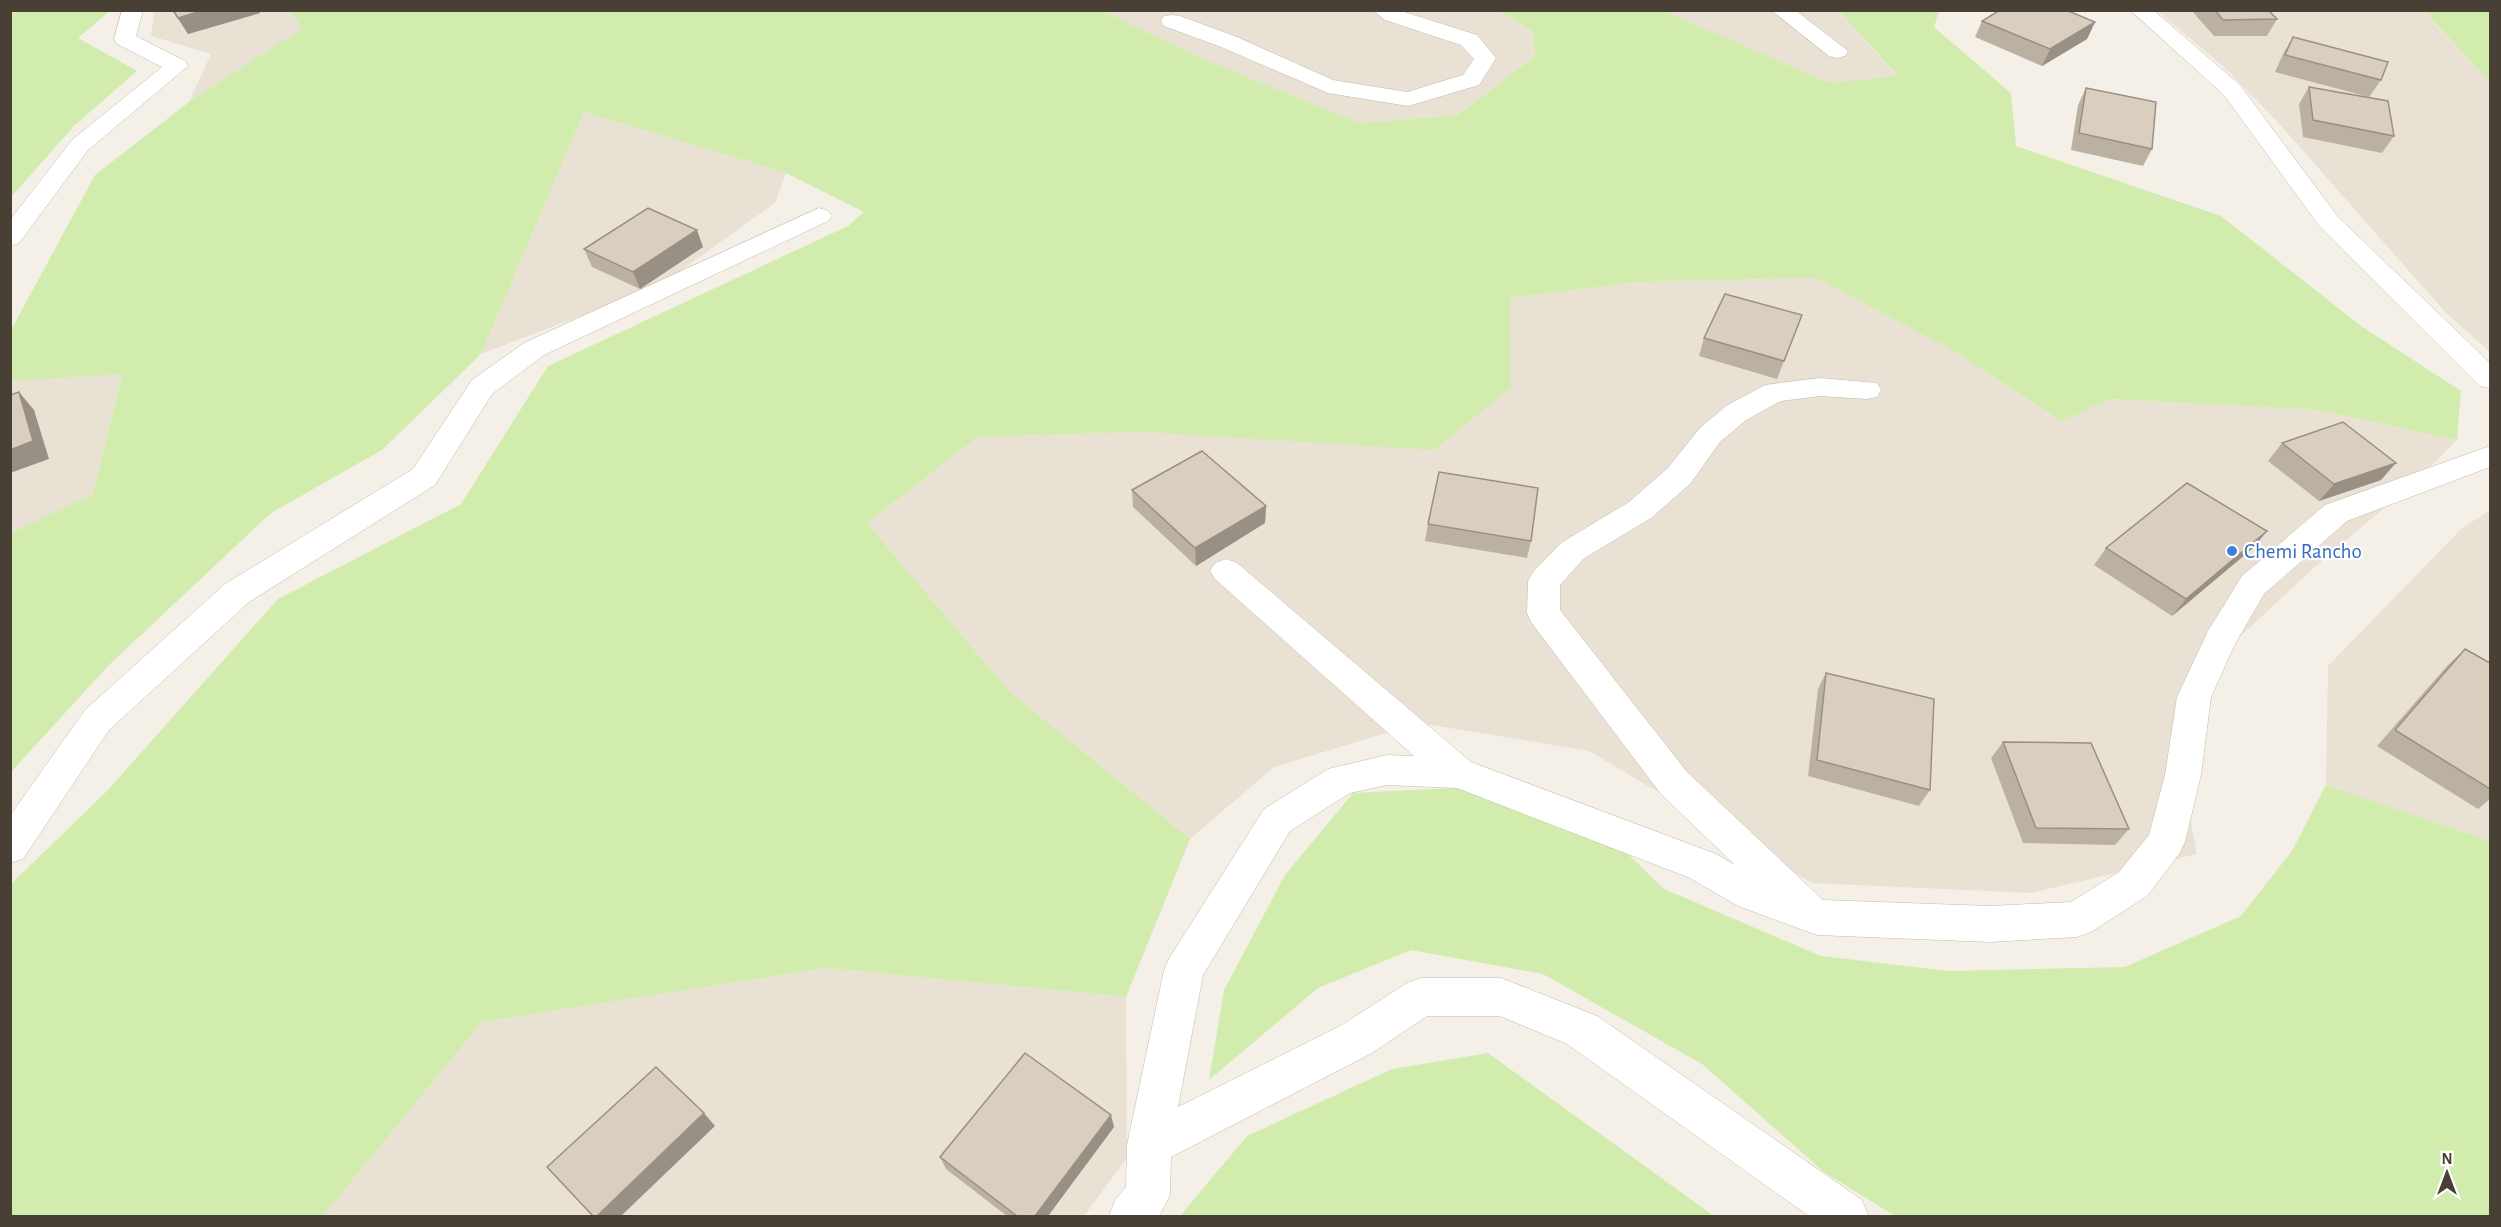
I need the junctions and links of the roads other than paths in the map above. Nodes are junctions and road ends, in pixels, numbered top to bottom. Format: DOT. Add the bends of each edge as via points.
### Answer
graph roads {
  1 [pos="133,10"];
  2 [pos="1383,10"];
  3 [pos="1781,10"];
  4 [pos="2140,10"];
  5 [pos="1172,21"];
  6 [pos="1837,51"];
  7 [pos="819,216"];
  8 [pos="10,238"];
  9 [pos="2490,379"];
  10 [pos="1867,390"];
  11 [pos="2490,456"];
  12 [pos="1226,572"];
  13 [pos="1458,773"];
  14 [pos="10,847"];
  15 [pos="1817,917"];
  16 [pos="1149,1145"];
  17 [pos="1131,1216"];
  18 [pos="1846,1216"];
  1 -- 8 [label="street" via="126,39 177,66 80,146"];
  2 -- 5 [label="street" via="1469,40 1485,58 1471,80 1408,99 1329,86"];
  3 -- 6 [label="street"];
  4 -- 9 [label="street" via="2232,90 2329,222"];
  7 -- 14 [label="street" via="534,349 482,387 424,477 237,593 97,720"];
  10 -- 15 [label="street" via="1820,387 1775,392 1736,413 1710,435 1679,476 1640,510 1572,551 1544,581 1543,613 1674,783"];
  11 -- 15 [label="street" via="2336,513 2253,585 2220,640 2194,697 2183,775 2166,842 2133,884 2077,919 1990,924"];
  12 -- 13 [label="street"];
  13 -- 15 [label="street" via="1703,866 1752,894"];
  13 -- 16 [label="street" via="1387,770 1341,780 1276,820 1184,970"];
  16 -- 17 [label="street" via="1148,1195"];
  16 -- 18 [label="street" via="1357,1039 1421,996 1501,996 1582,1030"];
}
